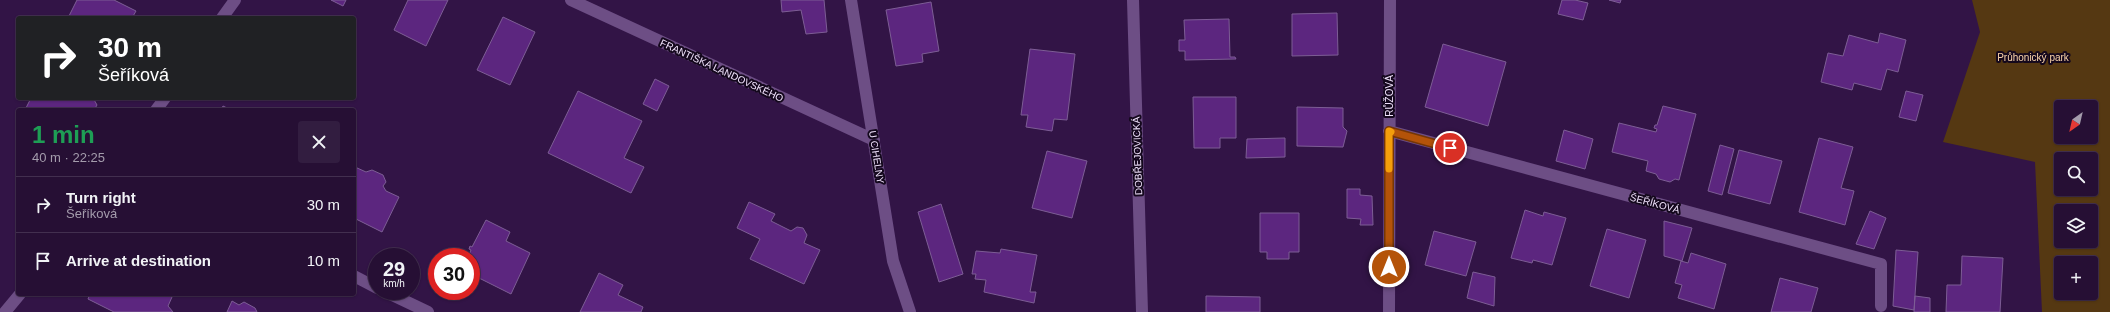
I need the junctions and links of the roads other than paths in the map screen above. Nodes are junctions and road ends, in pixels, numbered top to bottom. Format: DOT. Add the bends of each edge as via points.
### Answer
graph roads {
  1 [pos="235,0"];
  2 [pos="571,0"];
  3 [pos="851,0"];
  4 [pos="1133,0"];
  5 [pos="1390,0"];
  6 [pos="223,16"];
  7 [pos="1389,131"];
  8 [pos="874,140"];
  9 [pos="356,277"];
  10 [pos="368,283"];
  11 [pos="18,296"];
  12 [pos="403,300"];
  13 [pos="1881,306"];
  14 [pos="5,312"];
  15 [pos="428,312"];
  16 [pos="910,312"];
  17 [pos="1142,312"];
  18 [pos="1389,312"];
  1 -- 6 [label="street"];
  2 -- 8 [label="street, FRANTIŠKA LANDOVSKÉHO"];
  3 -- 8 [label="street, U CIHELNY"];
  4 -- 17 [label="street, DOBŘEJOVICKÁ"];
  5 -- 7 [label="street, RŮŽOVÁ"];
  7 -- 13 [label="street, ŠEŘÍKOVÁ" via="1881,264"];
  7 -- 18 [label="street, RŮŽOVÁ"];
  8 -- 16 [label="street, U CIHELNY" via="893,260"];
  9 -- 10 [label="street"];
  11 -- 14 [label="street"];
  12 -- 15 [label="street"];
}
